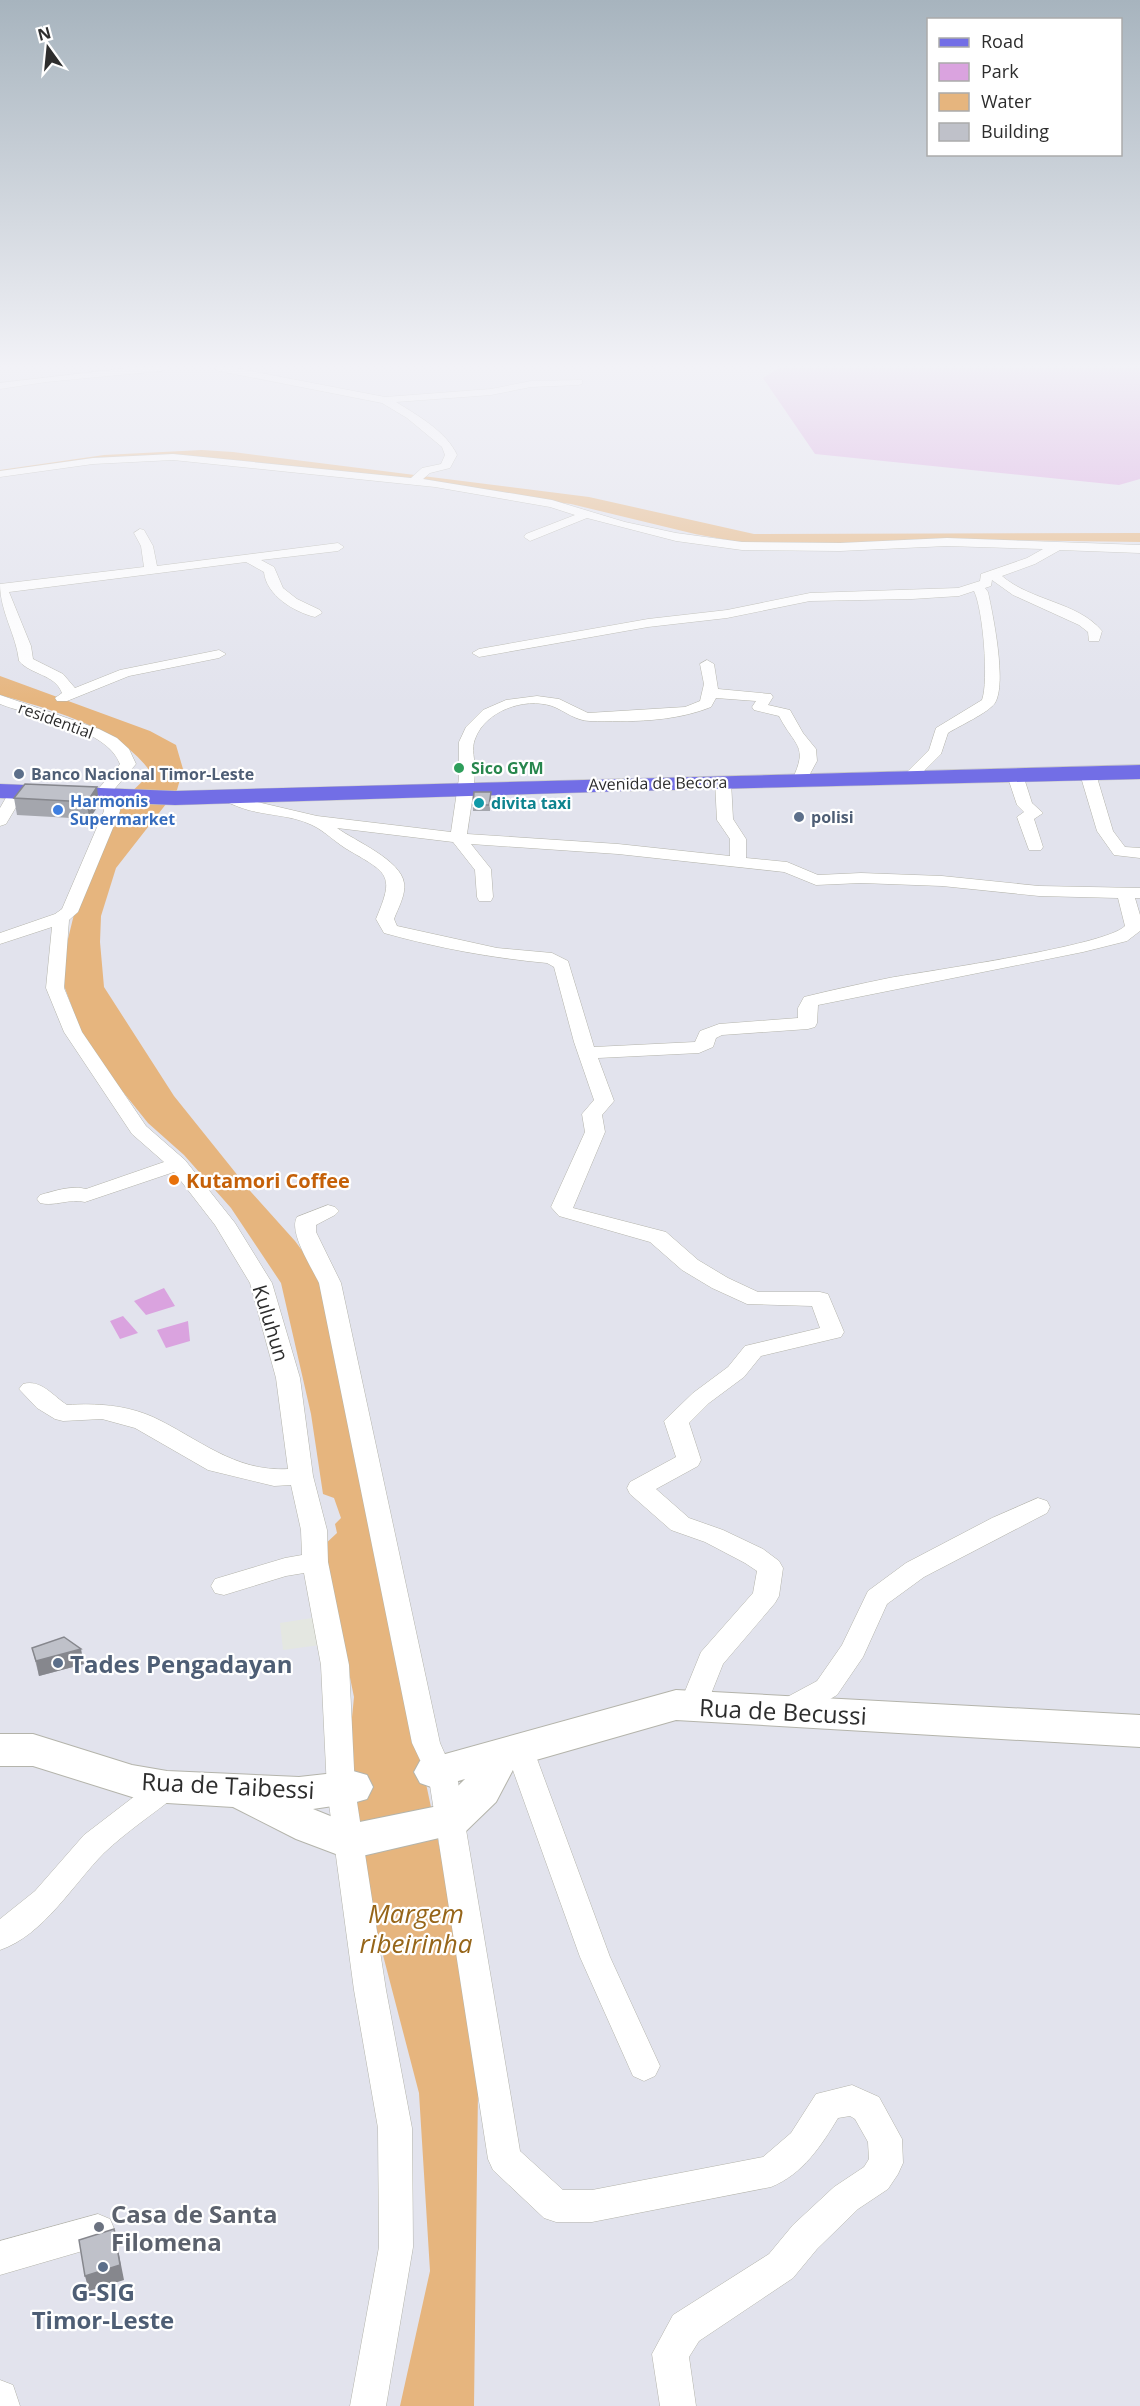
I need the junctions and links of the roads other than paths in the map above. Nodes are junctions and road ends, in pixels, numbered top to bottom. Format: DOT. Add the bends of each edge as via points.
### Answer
graph roads {
  1 [pos="396,480"];
  2 [pos="413,482"];
  3 [pos="588,514"];
  4 [pos="140,533"];
  5 [pos="1134,535"];
  6 [pos="530,537"];
  7 [pos="1061,545"];
  8 [pos="339,547"];
  9 [pos="1140,549"];
  10 [pos="247,558"];
  11 [pos="151,569"];
  12 [pos="994,575"];
  13 [pos="976,586"];
  14 [pos="0,589"];
  15 [pos="315,614"];
  16 [pos="1094,638"];
  17 [pos="479,653"];
  18 [pos="219,654"];
  19 [pos="707,664"];
  20 [pos="710,693"];
  21 [pos="0,699"];
  22 [pos="1140,772"];
  23 [pos="1088,774"];
  24 [pos="1015,775"];
  25 [pos="909,778"];
  26 [pos="800,780"];
  27 [pos="723,782"];
  28 [pos="465,789"];
  29 [pos="8,791"];
  30 [pos="227,796"];
  31 [pos="109,797"];
  32 [pos="317,820"];
  33 [pos="0,821"];
  34 [pos="458,838"];
  35 [pos="1035,847"];
  36 [pos="1140,853"];
  37 [pos="737,862"];
  38 [pos="1131,892"];
  39 [pos="485,897"];
  40 [pos="61,918"];
  41 [pos="0,939"];
  42 [pos="587,1053"];
  43 [pos="178,1164"];
  44 [pos="47,1200"];
  45 [pos="328,1212"];
  46 [pos="31,1389"];
  47 [pos="301,1476"];
  48 [pos="1038,1507"];
  49 [pos="315,1562"];
  50 [pos="224,1586"];
  51 [pos="693,1706"];
  52 [pos="786,1711"];
  53 [pos="1140,1731"];
  54 [pos="0,1750"];
  55 [pos="510,1751"];
  56 [pos="438,1771"];
  57 [pos="167,1787"];
  58 [pos="347,1788"];
  59 [pos="238,1791"];
  60 [pos="445,1822"];
  61 [pos="352,1842"];
  62 [pos="0,1937"];
  63 [pos="644,2066"];
  64 [pos="98,2231"];
  65 [pos="0,2258"];
  66 [pos="0,2398"];
  67 [pos="2,2406"];
  68 [pos="368,2406"];
  69 [pos="678,2406"];
  1 -- 2 [label="street"];
  2 -- 3 [label="street" via="552,504"];
  3 -- 6 [label="street"];
  3 -- 7 [label="street" via="676,537 742,546 947,542"];
  4 -- 11 [label="street"];
  5 -- 7 [label="street" via="1073,538"];
  7 -- 9 [label="street"];
  7 -- 12 [label="street"];
  8 -- 10 [label="street"];
  10 -- 11 [label="street"];
  10 -- 15 [label="street" via="267,566 270,577 286,598"];
  11 -- 14 [label="street"];
  12 -- 13 [label="street"];
  12 -- 16 [label="street" via="1005,587 1083,620 1095,631"];
  13 -- 17 [label="street" via="959,592 810,597"];
  13 -- 25 [label="street" via="982,592 991,646 992,692 988,702 941,731 936,751"];
  14 -- 18 [label="street" via="24,646 26,662 66,683 66,696 125,673"];
  19 -- 20 [label="street" via="712,681"];
  20 -- 26 [label="street" via="766,697 759,707 786,713 808,749 809,761"];
  20 -- 28 [label="street" via="706,704 688,711 659,714 587,717 551,701 528,701 488,711 478,719 466,742"];
  21 -- 31 [label="street, residential" via="72,722 121,749 128,764"];
  22 -- 23 [label="main road, Avenida de Becora"];
  23 -- 24 [label="main road, Avenida de Becora"];
  23 -- 36 [label="street" via="1105,831 1120,852"];
  24 -- 25 [label="main road, Avenida de Becora"];
  24 -- 35 [label="street" via="1025,805 1035,813 1025,817"];
  25 -- 26 [label="main road, Avenida de Becora"];
  26 -- 27 [label="main road, Avenida de Becora"];
  27 -- 28 [label="main road, Avenida de Becora"];
  27 -- 37 [label="street" via="725,820 737,832 741,850"];
  28 -- 30 [label="main road, Avenida de Becora"];
  28 -- 34 [label="street"];
  29 -- 31 [label="main road"];
  29 -- 33 [label="street"];
  30 -- 31 [label="main road, Avenida de Becora"];
  30 -- 32 [label="street" via="248,805"];
  31 -- 40 [label="street" via="112,811 69,912"];
  32 -- 34 [label="street"];
  32 -- 42 [label="street" via="393,875 395,891 385,919 390,928 497,953 560,962"];
  34 -- 37 [label="street"];
  34 -- 39 [label="street" via="483,869"];
  37 -- 38 [label="street" via="787,867 816,880 942,880 1039,891"];
  38 -- 42 [label="street" via="1128,900 1134,927 1120,937 1050,955 911,978 810,1001 808,1023 719,1030 707,1035 706,1043 699,1047"];
  40 -- 41 [label="street"];
  40 -- 43 [label="street, Kuluhun" via="56,988 73,1032 139,1130"];
  42 -- 51 [label="street" via="604,1101 592,1114 595,1132 562,1207 566,1212 658,1237 690,1265 749,1297 763,1301 820,1299 833,1332 753,1351 736,1372 676,1421 689,1460 639,1488 680,1524 714,1536 770,1568 766,1596 711,1659"];
  43 -- 44 [label="street" via="85,1196 78,1193"];
  43 -- 47 [label="street, Kuluhun" via="224,1223 261,1283 288,1378"];
  45 -- 56 [label="street" via="305,1222 305,1232 330,1283 426,1743"];
  46 -- 47 [label="street" via="63,1413 102,1411 143,1422 217,1464 274,1478"];
  47 -- 49 [label="street, Kuluhun" via="314,1530"];
  48 -- 52 [label="street" via="915,1570 877,1598 852,1650 827,1688"];
  49 -- 50 [label="street"];
  49 -- 58 [label="street, Kuluhun" via="335,1665"];
  51 -- 52 [label="street, Rua de Becussi"];
  51 -- 55 [label="street, Rua de Becussi" via="676,1705"];
  52 -- 53 [label="street, Rua de Becussi"];
  54 -- 57 [label="street, Rua de Taibessi" via="33,1750 132,1781"];
  55 -- 56 [label="street, Rua de Becussi"];
  55 -- 60 [label="street" via="481,1790"];
  55 -- 63 [label="street"];
  56 -- 60 [label="street"];
  57 -- 59 [label="street, Rua de Taibessi"];
  57 -- 62 [label="street" via="94,1844 46,1900"];
  58 -- 59 [label="street, Rua de Taibessi" via="299,1794"];
  58 -- 61 [label="street, Kuluhun"];
  59 -- 61 [label="street" via="311,1827"];
  60 -- 61 [label="street"];
  60 -- 69 [label="street" via="505,2159 556,2206 592,2206 771,2171 803,2144 828,2105 852,2100 867,2108 885,2139 886,2163 876,2178 846,2198 781,2266 686,2328 670,2354"];
  61 -- 68 [label="street, Kuluhun" via="370,1990 395,2128 396,2247"];
  64 -- 65 [label="street"];
  66 -- 67 [label="street"];
}
